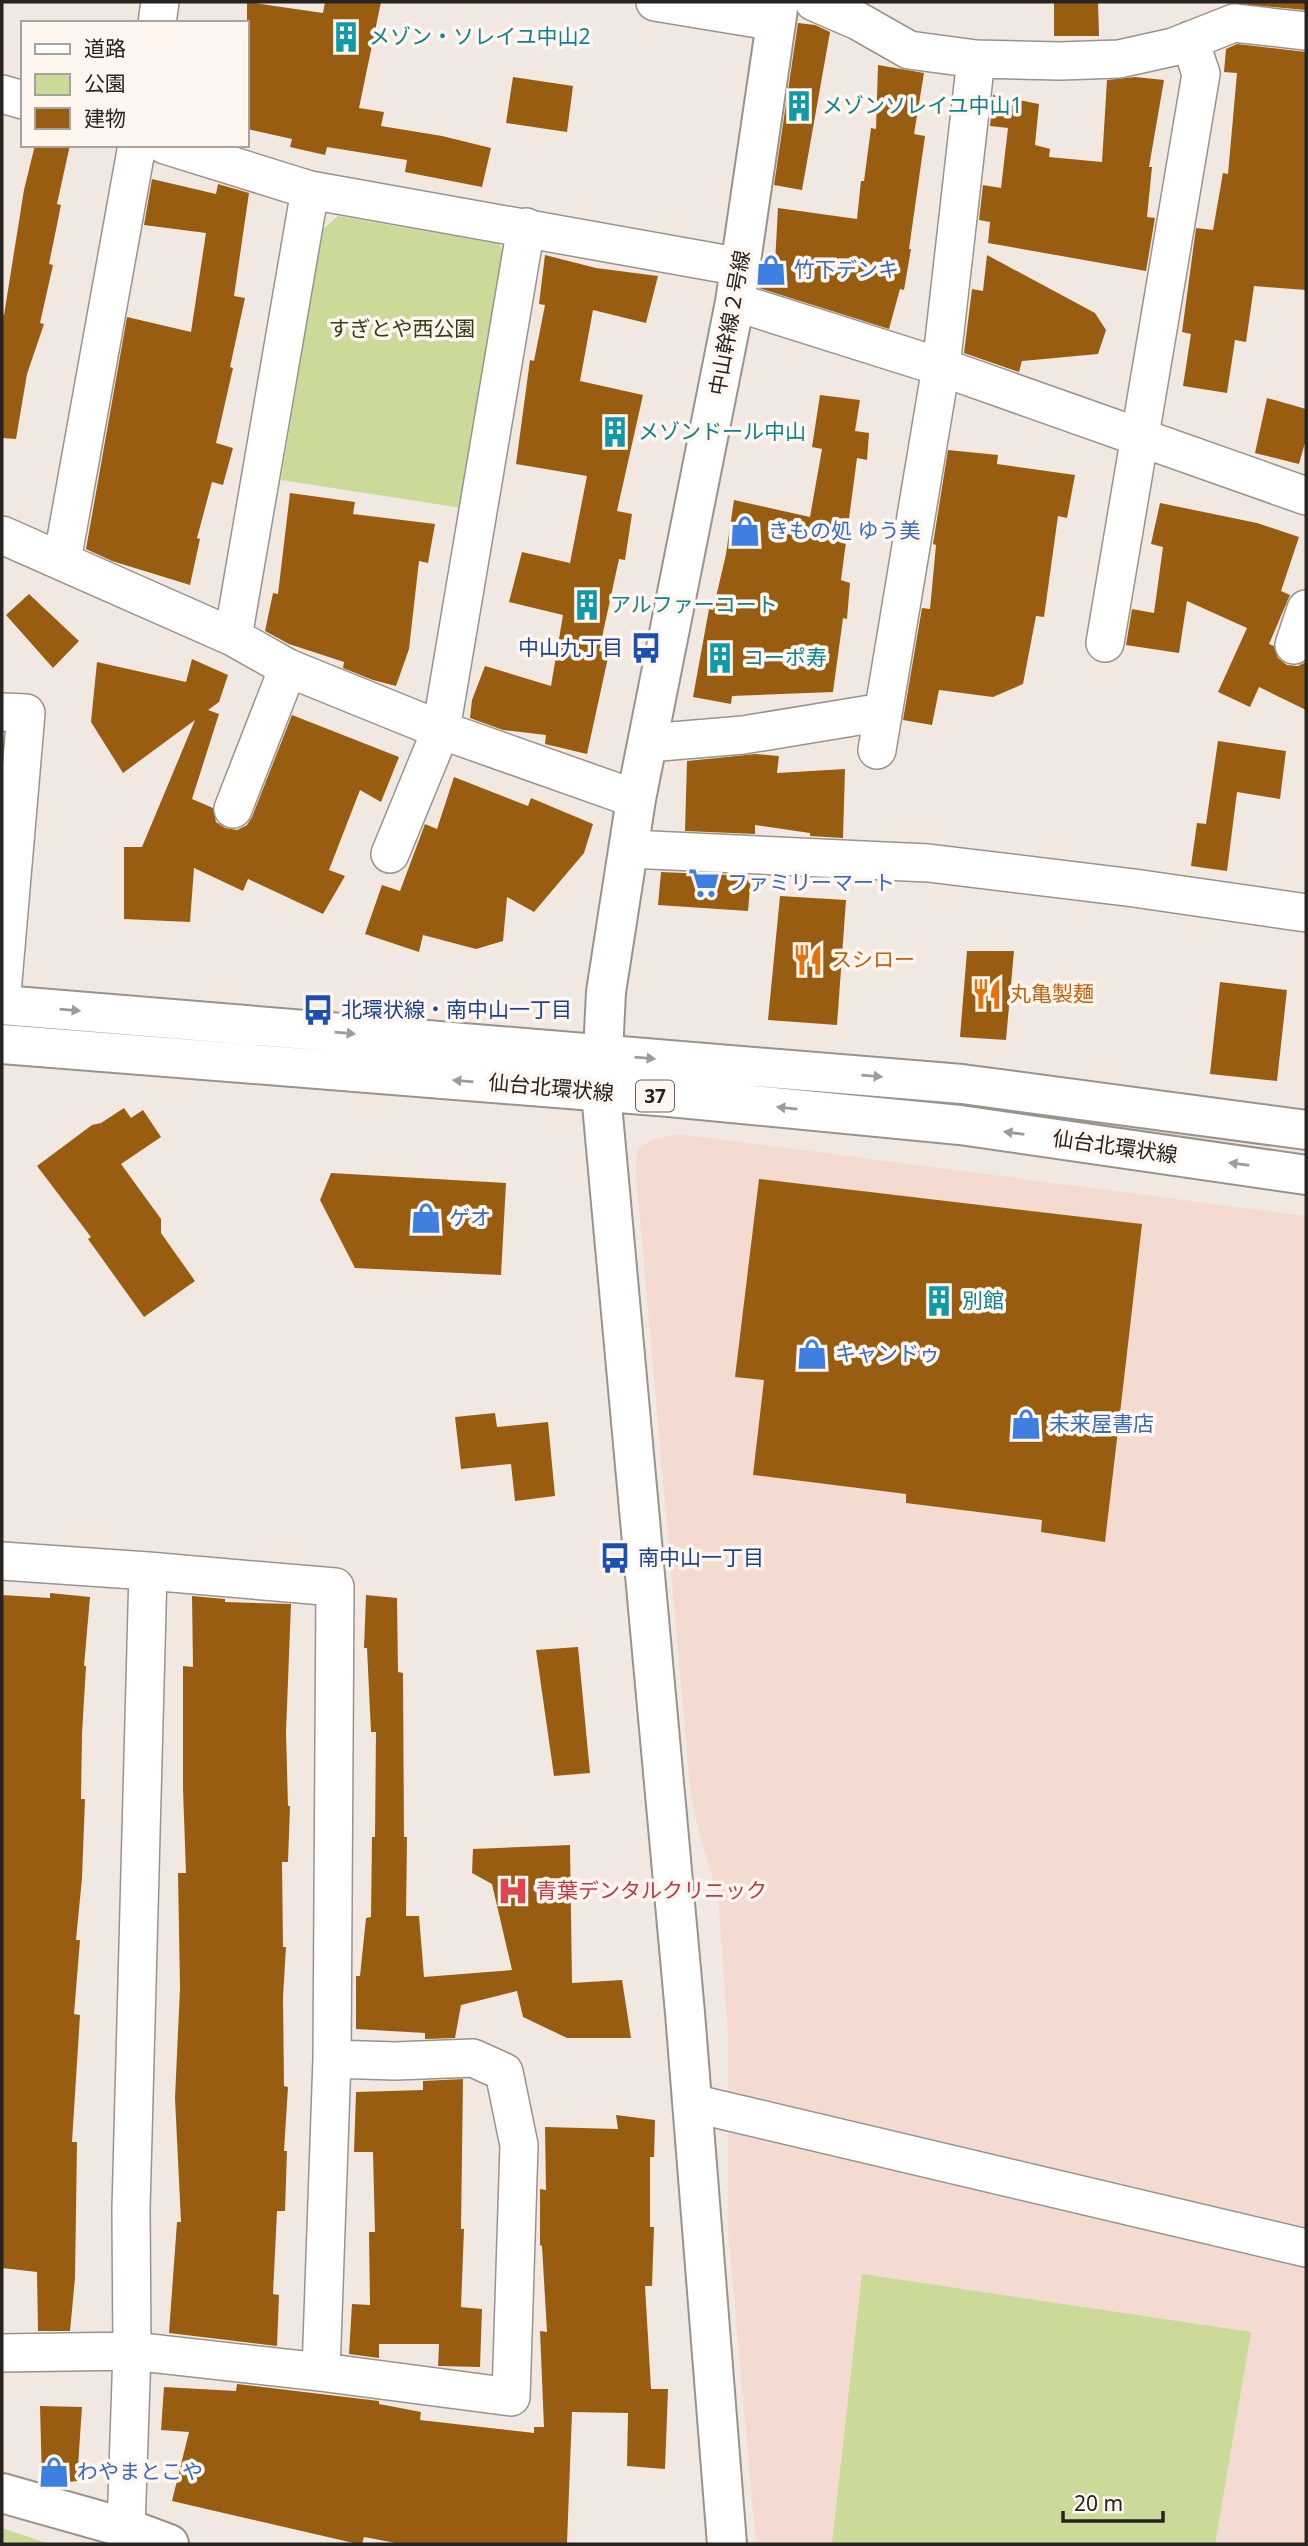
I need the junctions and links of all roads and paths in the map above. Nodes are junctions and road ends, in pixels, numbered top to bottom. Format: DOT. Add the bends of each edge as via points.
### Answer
graph roads {
  1 [pos="160,2"];
  2 [pos="654,2"];
  3 [pos="814,2"];
  4 [pos="777,12"];
  5 [pos="157,21"];
  6 [pos="1306,31"];
  7 [pos="1189,40"];
  8 [pos="976,59"];
  9 [pos="2,94"];
  10 [pos="21,99"];
  11 [pos="137,147"];
  12 [pos="171,147"];
  13 [pos="310,190"];
  14 [pos="526,227"];
  15 [pos="738,284"];
  16 [pos="941,367"];
  17 [pos="1138,436"];
  18 [pos="1306,496"];
  19 [pos="2,535"];
  20 [pos="62,561"];
  21 [pos="1306,609"];
  22 [pos="233,637"];
  23 [pos="1105,643"];
  24 [pos="1294,645"];
  25 [pos="288,668"];
  26 [pos="2,712"];
  27 [pos="883,712"];
  28 [pos="440,730"];
  29 [pos="648,743"];
  30 [pos="877,750"];
  31 [pos="636,799"];
  32 [pos="233,809"];
  33 [pos="628,849"];
  34 [pos="390,854"];
  35 [pos="1306,914"];
  36 [pos="2,993"];
  37 [pos="2,1005"];
  38 [pos="2,1044"];
  39 [pos="601,1054"];
  40 [pos="601,1093"];
  41 [pos="1306,1130"];
  42 [pos="1306,1175"];
  43 [pos="2,1561"];
  44 [pos="148,1571"];
  45 [pos="332,2059"];
  46 [pos="692,2103"];
  47 [pos="1306,2248"];
  48 [pos="132,2351"];
  49 [pos="2,2353"];
  50 [pos="321,2372"];
  51 [pos="2,2493"];
  52 [pos="127,2528"];
  53 [pos="169,2544"];
  54 [pos="727,2544"];
  1 -- 5 [label="street"];
  2 -- 4 [label="street"];
  3 -- 8 [label="street" via="909,50"];
  4 -- 15 [label="street, 中山幹線２号線"];
  6 -- 7 [label="street" via="1234,23"];
  7 -- 8 [label="street" via="1119,59"];
  7 -- 17 [label="street" via="1201,74"];
  8 -- 16 [label="street"];
  9 -- 10 [label="street"];
  11 -- 20 [label="street"];
  12 -- 13 [label="street"];
  13 -- 14 [label="street"];
  13 -- 22 [label="street"];
  14 -- 15 [label="street"];
  14 -- 28 [label="street"];
  15 -- 16 [label="street"];
  15 -- 29 [label="street, 中山幹線２号線"];
  16 -- 17 [label="street"];
  16 -- 27 [label="street"];
  17 -- 18 [label="street"];
  17 -- 23 [label="street"];
  19 -- 20 [label="street"];
  20 -- 22 [label="street"];
  21 -- 24 [label="street"];
  22 -- 25 [label="street"];
  25 -- 28 [label="street"];
  25 -- 32 [label="street"];
  26 -- 36 [label="street" via="26,713"];
  27 -- 29 [label="street" via="743,736"];
  27 -- 30 [label="street"];
  28 -- 31 [label="street"];
  28 -- 34 [label="street"];
  29 -- 31 [label="street, 中山幹線２号線"];
  31 -- 33 [label="street, 中山幹線２号線"];
  33 -- 35 [label="street" via="928,863"];
  33 -- 39 [label="street, 中山幹線２号線"];
  37 -- 39 [label="street, 仙台北環状線 / 37, one-way"];
  40 -- 38 [label="street, 仙台北環状線 / 37, one-way"];
  39 -- 40 [label="street, 中山幹線２号線"];
  39 -- 41 [label="street, 仙台北環状線 / 37, one-way" via="962,1084"];
  42 -- 40 [label="street, 仙台北環状線 / 37, one-way" via="960,1125"];
  40 -- 46 [label="street, 中山幹線２号線"];
  43 -- 44 [label="street"];
  44 -- 45 [label="street" via="335,1587"];
  44 -- 48 [label="street" via="131,2209"];
  45 -- 50 [label="street"];
  45 -- 50 [label="street" via="472,2058 504,2072 519,2145 511,2397"];
  46 -- 47 [label="street"];
  46 -- 54 [label="street, 中山幹線２号線"];
  48 -- 49 [label="street"];
  48 -- 50 [label="street"];
  48 -- 52 [label="street"];
  51 -- 52 [label="street"];
  52 -- 53 [label="street"];
}
